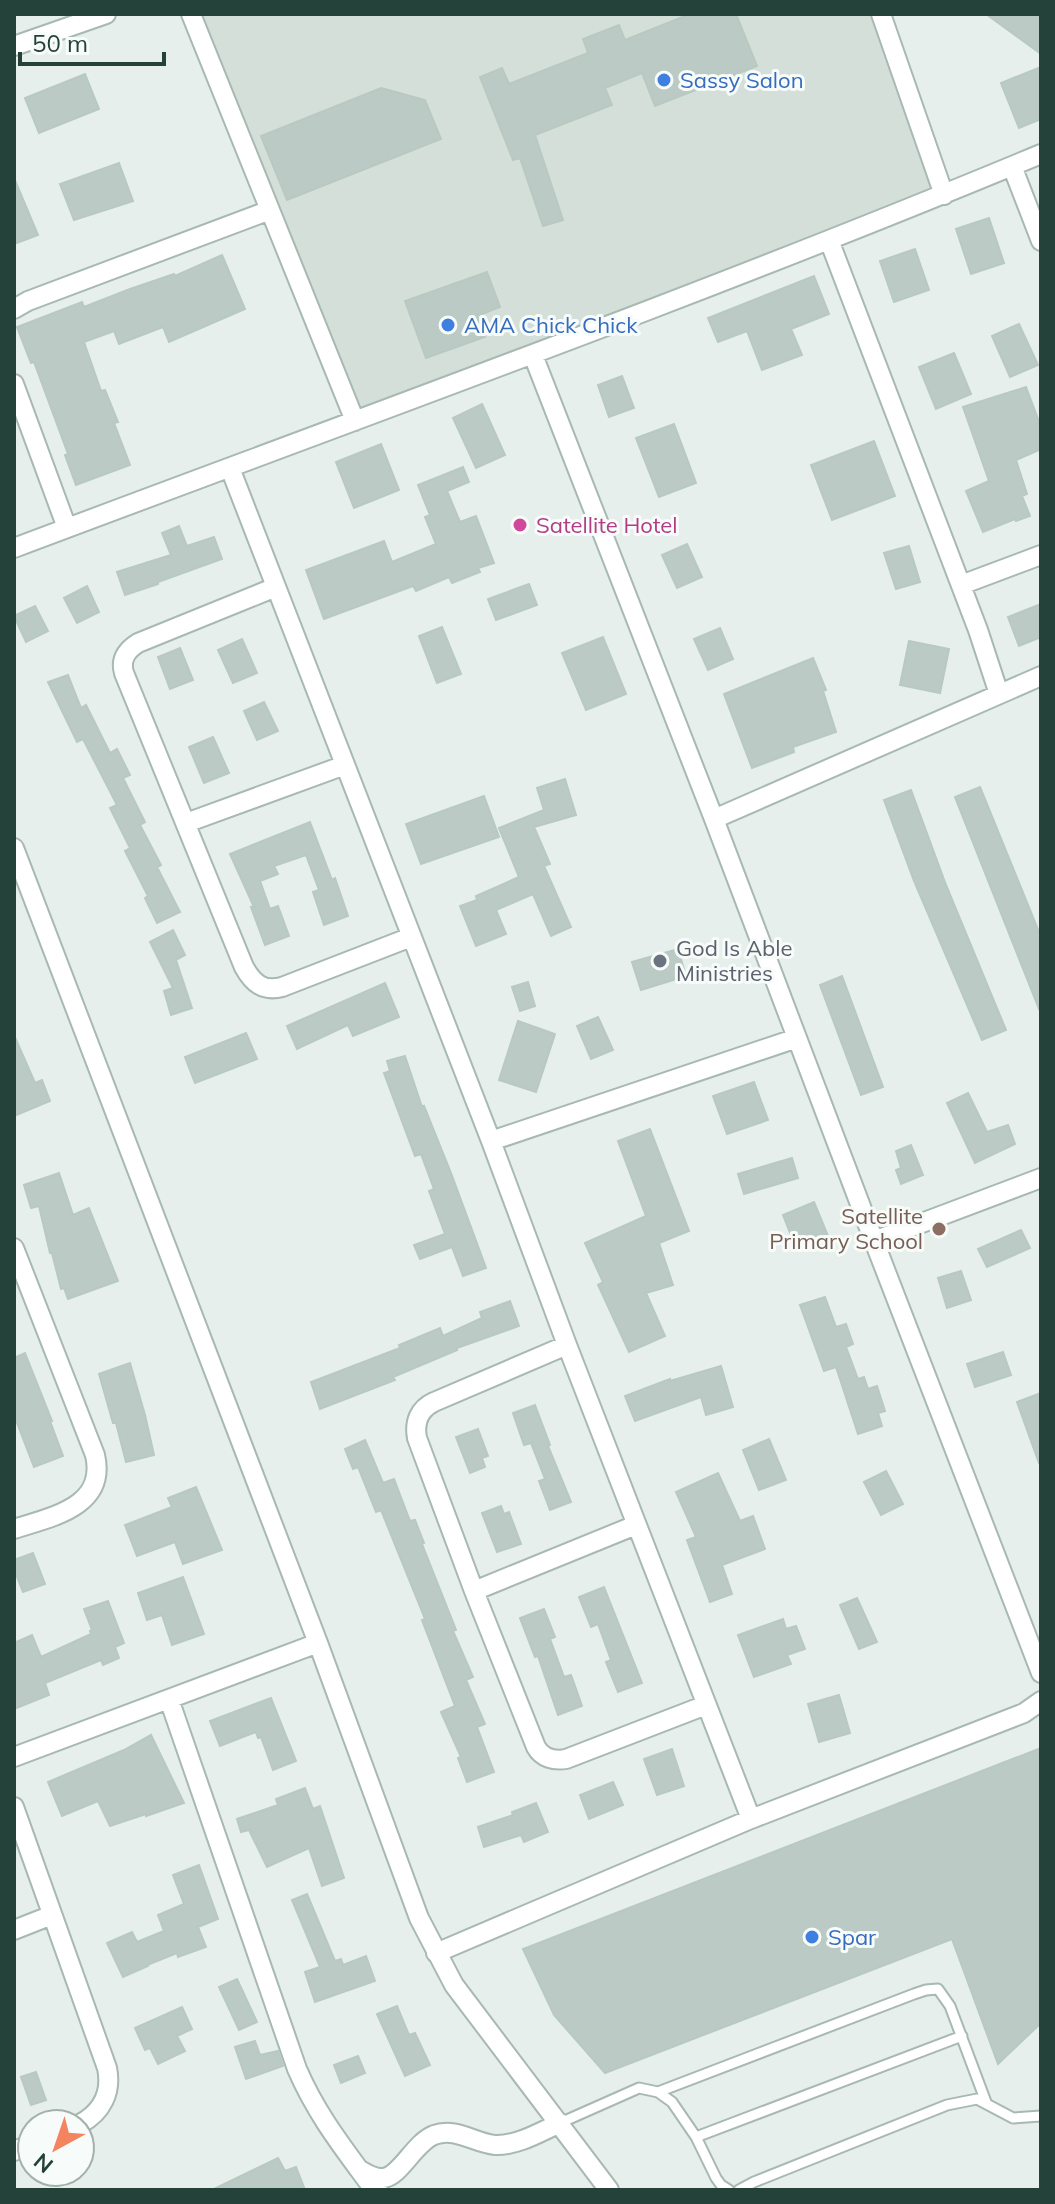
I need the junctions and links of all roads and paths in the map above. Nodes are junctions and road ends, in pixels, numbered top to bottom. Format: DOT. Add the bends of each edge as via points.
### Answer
graph roads {
  1 [pos="106,14"];
  2 [pos="191,14"];
  3 [pos="881,14"];
  4 [pos="14,46"];
  5 [pos="1041,154"];
  6 [pos="1012,166"];
  7 [pos="944,195"];
  8 [pos="270,210"];
  9 [pos="829,240"];
  10 [pos="1041,241"];
  11 [pos="14,309"];
  12 [pos="533,355"];
  13 [pos="14,384"];
  14 [pos="355,421"];
  15 [pos="230,468"];
  16 [pos="67,528"];
  17 [pos="14,548"];
  18 [pos="1041,555"];
  19 [pos="961,585"];
  20 [pos="276,587"];
  21 [pos="1041,676"];
  22 [pos="999,694"];
  23 [pos="345,765"];
  24 [pos="714,819"];
  25 [pos="186,823"];
  26 [pos="14,848"];
  27 [pos="411,937"];
  28 [pos="797,1038"];
  29 [pos="491,1141"];
  30 [pos="1041,1178"];
  31 [pos="874,1241"];
  32 [pos="14,1248"];
  33 [pos="567,1345"];
  34 [pos="636,1525"];
  35 [pos="14,1529"];
  36 [pos="474,1591"];
  37 [pos="318,1643"];
  38 [pos="1041,1673"];
  39 [pos="169,1699"];
  40 [pos="1041,1701"];
  41 [pos="706,1705"];
  42 [pos="14,1757"];
  43 [pos="14,1807"];
  44 [pos="751,1819"];
  45 [pos="52,1915"];
  46 [pos="14,1930"];
  47 [pos="436,1953"];
  48 [pos="962,2036"];
  49 [pos="658,2092"];
  50 [pos="986,2102"];
  51 [pos="96,2111"];
  52 [pos="1041,2116"];
  53 [pos="560,2123"];
  54 [pos="696,2137"];
  55 [pos="359,2170"];
  56 [pos="378,2190"];
  57 [pos="609,2190"];
  58 [pos="729,2190"];
  59 [pos="739,2190"];
  1 -- 4 [label="street"];
  2 -- 8 [label="street"];
  3 -- 7 [label="street"];
  5 -- 6 [label="street"];
  6 -- 7 [label="street"];
  6 -- 10 [label="street"];
  7 -- 9 [label="street"];
  8 -- 11 [label="street"];
  8 -- 14 [label="street"];
  9 -- 12 [label="street"];
  9 -- 19 [label="street"];
  12 -- 14 [label="street"];
  12 -- 24 [label="street"];
  13 -- 16 [label="street"];
  14 -- 15 [label="street"];
  15 -- 16 [label="street"];
  15 -- 20 [label="street"];
  16 -- 17 [label="street"];
  18 -- 19 [label="street"];
  19 -- 22 [label="street"];
  20 -- 23 [label="street"];
  20 -- 25 [label="street" via="138,643 124,658 124,673"];
  21 -- 22 [label="street"];
  22 -- 24 [label="street"];
  23 -- 25 [label="street"];
  23 -- 27 [label="street"];
  24 -- 28 [label="street"];
  25 -- 27 [label="street" via="244,967 260,987 276,989"];
  26 -- 37 [label="street"];
  27 -- 29 [label="street"];
  28 -- 29 [label="street"];
  28 -- 31 [label="street"];
  29 -- 33 [label="street"];
  30 -- 31 [label="street"];
  31 -- 38 [label="street"];
  32 -- 35 [label="street" via="95,1455 98,1475 91,1491 73,1507"];
  33 -- 34 [label="street"];
  33 -- 36 [label="street" via="434,1402 418,1419 417,1438"];
  34 -- 36 [label="street"];
  34 -- 41 [label="street"];
  36 -- 41 [label="street" via="538,1752 547,1757 566,1759"];
  37 -- 39 [label="street"];
  37 -- 47 [label="street"];
  39 -- 42 [label="street"];
  39 -- 55 [label="street" via="297,2069 309,2098"];
  40 -- 44 [label="street" via="1024,1713"];
  41 -- 44 [label="street"];
  43 -- 45 [label="street"];
  44 -- 47 [label="street"];
  45 -- 46 [label="street"];
  45 -- 51 [label="street" via="109,2074 104,2101"];
  47 -- 53 [label="street" via="454,1985"];
  48 -- 49 [label="lane" via="944,1996 938,1989 926,1990"];
  48 -- 50 [label="lane"];
  48 -- 54 [label="lane"];
  49 -- 53 [label="lane" via="639,2088"];
  49 -- 54 [label="lane" via="672,2102"];
  50 -- 52 [label="lane" via="1013,2118"];
  50 -- 59 [label="lane" via="947,2105"];
  53 -- 55 [label="street" via="514,2143 493,2145 452,2132 437,2134 421,2142 391,2176 382,2179"];
  53 -- 57 [label="street"];
  54 -- 58 [label="lane" via="716,2178"];
  55 -- 56 [label="street"];
}
